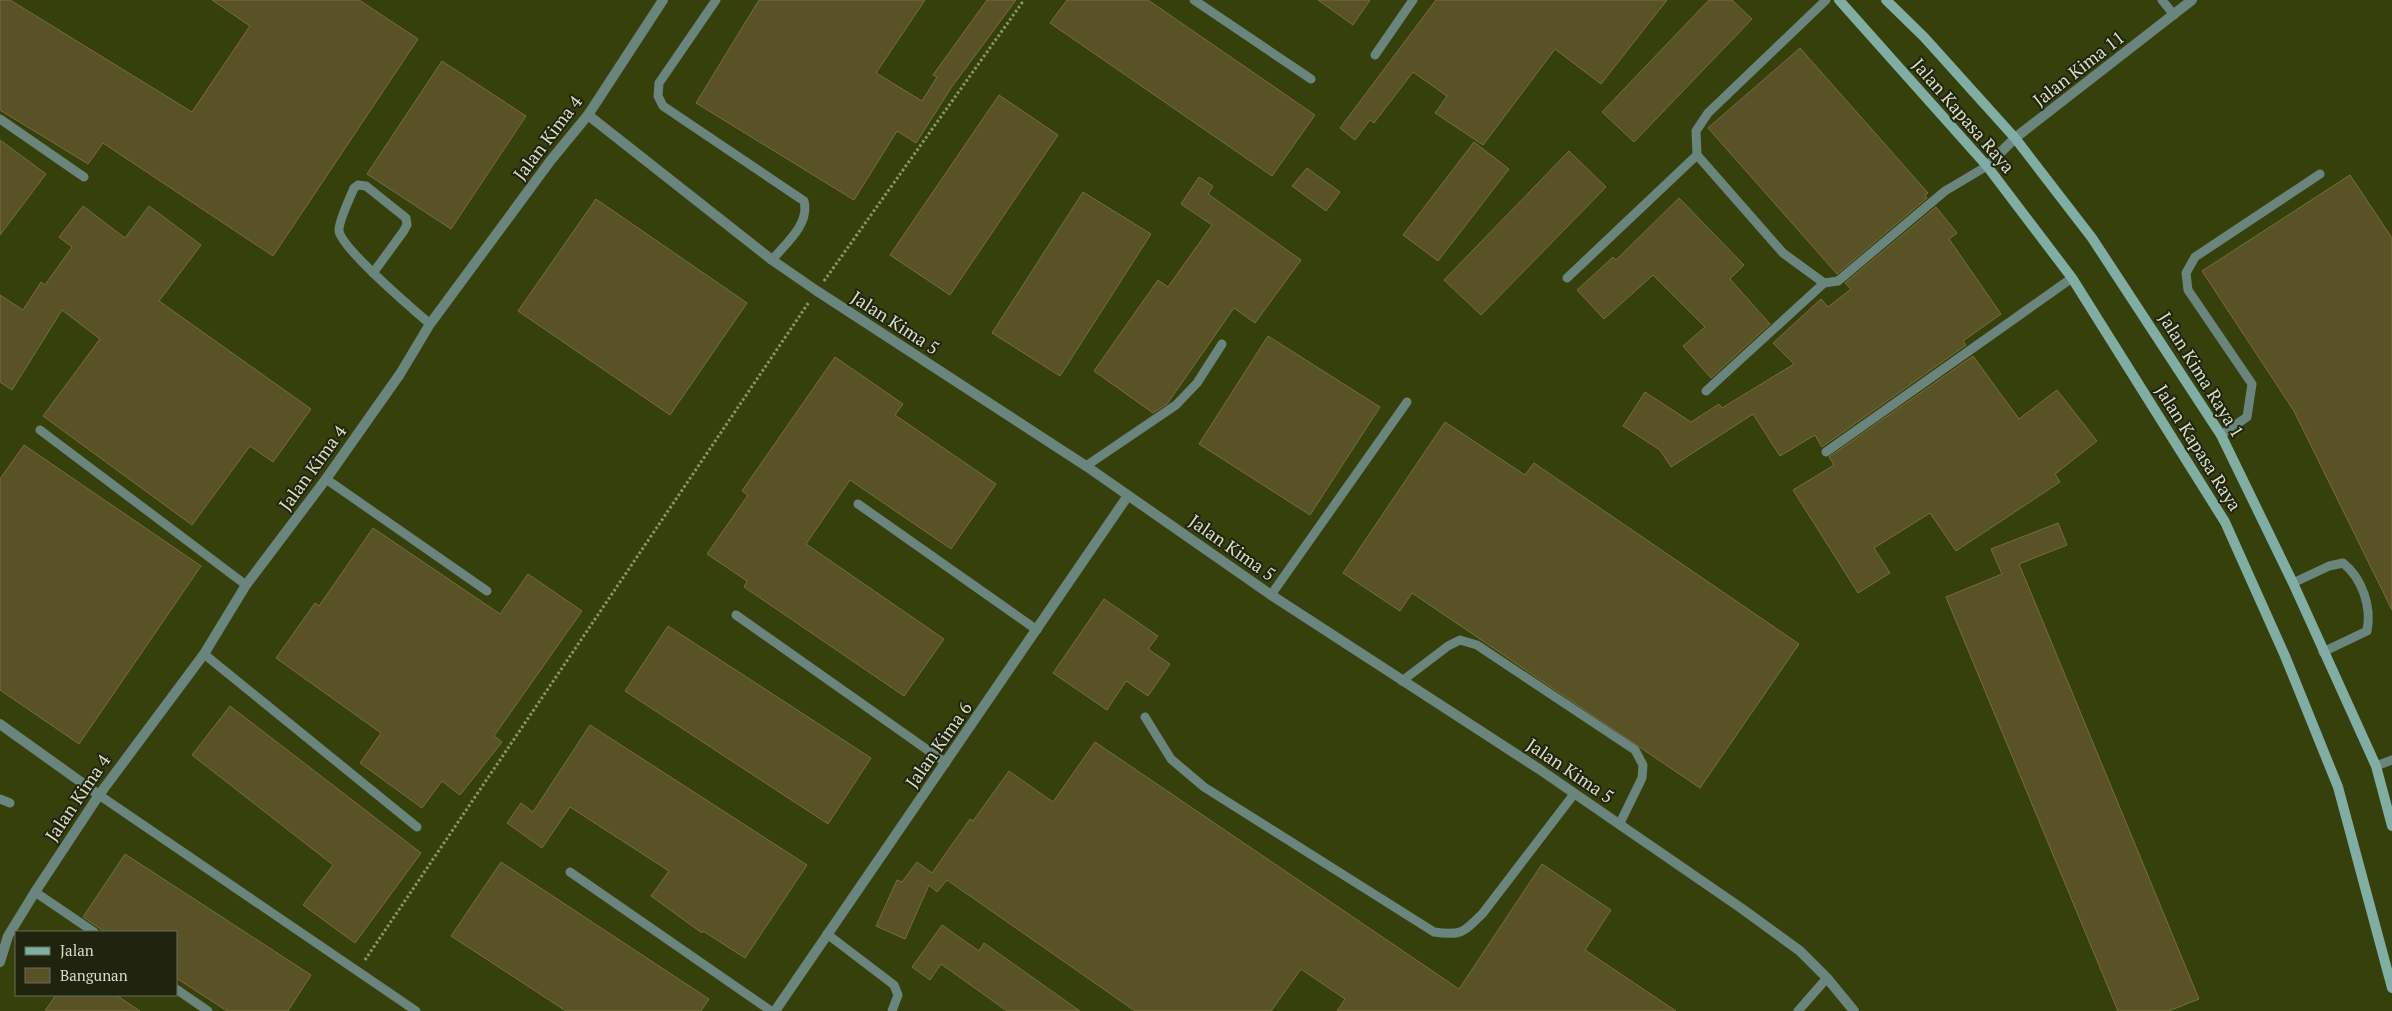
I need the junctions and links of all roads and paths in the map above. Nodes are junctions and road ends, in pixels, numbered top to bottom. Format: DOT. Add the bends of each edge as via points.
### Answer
graph roads {
  1 [pos="663,0"];
  2 [pos="716,0"];
  3 [pos="1024,0"];
  4 [pos="1194,0"];
  5 [pos="1413,0"];
  6 [pos="1826,0"];
  7 [pos="1839,0"];
  8 [pos="1886,0"];
  9 [pos="2162,0"];
  10 [pos="2192,0"];
  11 [pos="2174,15"];
  12 [pos="1375,55"];
  13 [pos="1311,79"];
  14 [pos="588,115"];
  15 [pos="0,119"];
  16 [pos="2015,138"];
  17 [pos="1697,154"];
  18 [pos="1987,166"];
  19 [pos="2320,174"];
  20 [pos="84,177"];
  21 [pos="772,260"];
  22 [pos="373,273"];
  23 [pos="1567,278"];
  24 [pos="2072,278"];
  25 [pos="1824,283"];
  26 [pos="817,291"];
  27 [pos="430,324"];
  28 [pos="1222,344"];
  29 [pos="1706,391"];
  30 [pos="1407,402"];
  31 [pos="40,430"];
  32 [pos="2221,435"];
  33 [pos="1826,452"];
  34 [pos="1086,466"];
  35 [pos="326,479"];
  36 [pos="1127,497"];
  37 [pos="858,504"];
  38 [pos="2293,583"];
  39 [pos="246,584"];
  40 [pos="487,591"];
  41 [pos="1271,595"];
  42 [pos="736,615"];
  43 [pos="1037,630"];
  44 [pos="2323,652"];
  45 [pos="204,654"];
  46 [pos="1402,681"];
  47 [pos="1145,717"];
  48 [pos="0,724"];
  49 [pos="2392,760"];
  50 [pos="946,763"];
  51 [pos="2376,766"];
  52 [pos="1574,794"];
  53 [pos="99,795"];
  54 [pos="0,799"];
  55 [pos="10,803"];
  56 [pos="1620,823"];
  57 [pos="2392,826"];
  58 [pos="417,827"];
  59 [pos="570,872"];
  60 [pos="35,892"];
  61 [pos="93,931"];
  62 [pos="827,934"];
  63 [pos="0,962"];
  64 [pos="358,971"];
  65 [pos="1827,978"];
  66 [pos="2392,988"];
  67 [pos="178,990"];
  68 [pos="208,1011"];
  69 [pos="416,1011"];
  70 [pos="771,1011"];
  71 [pos="775,1011"];
  72 [pos="892,1011"];
  73 [pos="1798,1011"];
  74 [pos="1854,1011"];
  1 -- 14 [label="street, Jalan Kima 4"];
  2 -- 21 [label="lane" via="659,83 658,96 663,106 804,201 807,210 804,221"];
  3 -- 26 [label="path"];
  4 -- 13 [label="lane"];
  5 -- 12 [label="lane"];
  6 -- 17 [label="lane" via="1708,113 1696,131"];
  7 -- 18 [label="main road, Jalan Kapasa Raya"];
  8 -- 16 [label="main road, Jalan Kima Raya 1"];
  9 -- 11 [label="lane"];
  10 -- 11 [label="street, Jalan Kima 11"];
  11 -- 16 [label="street, Jalan Kima 11"];
  14 -- 21 [label="street, Jalan Kima 5"];
  14 -- 27 [label="street, Jalan Kima 4"];
  15 -- 20 [label="lane"];
  16 -- 18 [label="street, Jalan Kima 11"];
  16 -- 32 [label="main road, Jalan Kima Raya 1" via="2092,238"];
  17 -- 23 [label="lane"];
  17 -- 25 [label="lane" via="1783,252"];
  18 -- 24 [label="main road, Jalan Kapasa Raya"];
  18 -- 25 [label="lane" via="1945,191 1838,281"];
  19 -- 32 [label="lane" via="2195,257 2186,272 2188,290 2252,384 2247,417"];
  21 -- 26 [label="street, Jalan Kima 5"];
  22 -- 22 [label="lane" via="339,232 354,188 358,185 366,186 406,218 404,232"];
  22 -- 27 [label="lane"];
  24 -- 33 [label="lane"];
  24 -- 66 [label="main road, Jalan Kapasa Raya" via="2225,522 2285,656 2338,787"];
  25 -- 29 [label="lane"];
  26 -- 34 [label="street, Jalan Kima 5"];
  26 -- 64 [label="path"];
  27 -- 35 [label="street, Jalan Kima 4" via="400,374"];
  28 -- 34 [label="lane" via="1197,383 1176,406"];
  30 -- 41 [label="lane"];
  31 -- 39 [label="lane"];
  32 -- 38 [label="main road, Jalan Kima Raya 1"];
  34 -- 36 [label="street, Jalan Kima 5"];
  35 -- 39 [label="street, Jalan Kima 4"];
  35 -- 40 [label="lane"];
  36 -- 41 [label="street, Jalan Kima 5"];
  36 -- 43 [label="street, Jalan Kima 6"];
  37 -- 43 [label="lane"];
  38 -- 44 [label="main road, Jalan Kima Raya 1"];
  38 -- 44 [label="lane" via="2343,563 2353,571 2369,609 2367,631"];
  39 -- 45 [label="street, Jalan Kima 4"];
  41 -- 46 [label="street, Jalan Kima 5"];
  42 -- 50 [label="lane"];
  43 -- 50 [label="street, Jalan Kima 6"];
  44 -- 51 [label="main road, Jalan Kima Raya 1"];
  45 -- 53 [label="street, Jalan Kima 4"];
  45 -- 58 [label="lane"];
  46 -- 52 [label="street, Jalan Kima 5" via="1539,768"];
  46 -- 56 [label="lane" via="1460,640 1477,645 1635,750 1643,765 1642,778"];
  47 -- 52 [label="lane" via="1171,759 1204,787 1434,932 1455,935 1483,914"];
  48 -- 53 [label="street"];
  49 -- 51 [label="lane"];
  50 -- 62 [label="street, Jalan Kima 6"];
  51 -- 57 [label="main road, Jalan Kima Raya 1"];
  52 -- 56 [label="street, Jalan Kima 5"];
  53 -- 60 [label="street, Jalan Kima 4"];
  53 -- 64 [label="lane"];
  54 -- 55 [label="lane"];
  56 -- 65 [label="street, Jalan Kima 5" via="1800,951"];
  59 -- 70 [label="lane"];
  60 -- 61 [label="lane"];
  60 -- 63 [label="street, Jalan Kima 4" via="8,936"];
  62 -- 71 [label="street, Jalan Kima 6"];
  62 -- 72 [label="lane" via="894,986 898,995"];
  64 -- 69 [label="lane"];
  65 -- 73 [label="lane"];
  65 -- 74 [label="street, Jalan Kima 5"];
  67 -- 68 [label="lane"];
}
